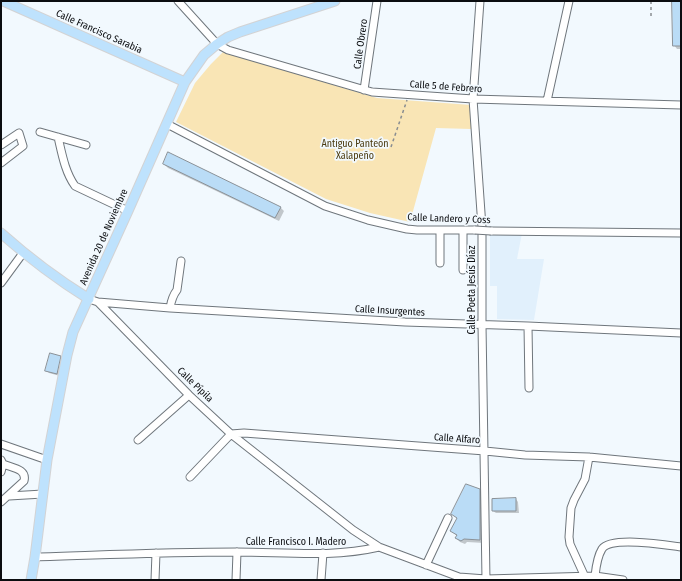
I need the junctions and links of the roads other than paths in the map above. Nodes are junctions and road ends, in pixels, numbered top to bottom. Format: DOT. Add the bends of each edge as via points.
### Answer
graph roads {
  1 [pos="3,1"];
  2 [pos="178,1"];
  3 [pos="335,1"];
  4 [pos="377,1"];
  5 [pos="480,1"];
  6 [pos="569,1"];
  7 [pos="217,44"];
  8 [pos="185,82"];
  9 [pos="364,90"];
  10 [pos="473,99"];
  11 [pos="547,101"];
  12 [pos="681,105"];
  13 [pos="167,124"];
  14 [pos="40,132"];
  15 [pos="58,137"];
  16 [pos="1,145"];
  17 [pos="86,145"];
  18 [pos="1,163"];
  19 [pos="128,211"];
  20 [pos="440,230"];
  21 [pos="463,230"];
  22 [pos="1,233"];
  23 [pos="681,233"];
  24 [pos="23,253"];
  25 [pos="181,261"];
  26 [pos="440,263"];
  27 [pos="463,270"];
  28 [pos="1,283"];
  29 [pos="89,299"];
  30 [pos="98,302"];
  31 [pos="170,308"];
  32 [pos="482,325"];
  33 [pos="528,326"];
  34 [pos="681,333"];
  35 [pos="529,388"];
  36 [pos="188,395"];
  37 [pos="231,434"];
  38 [pos="138,440"];
  39 [pos="1,444"];
  40 [pos="485,451"];
  41 [pos="589,457"];
  42 [pos="47,460"];
  43 [pos="2,462"];
  44 [pos="681,466"];
  45 [pos="1,472"];
  46 [pos="190,477"];
  47 [pos="43,494"];
  48 [pos="8,496"];
  49 [pos="1,502"];
  50 [pos="448,518"];
  51 [pos="379,547"];
  52 [pos="681,547"];
  53 [pos="237,552"];
  54 [pos="156,553"];
  55 [pos="322,554"];
  56 [pos="35,557"];
  57 [pos="426,565"];
  58 [pos="595,576"];
  59 [pos="585,577"];
  60 [pos="459,578"];
  61 [pos="486,579"];
  62 [pos="31,580"];
  63 [pos="155,580"];
  64 [pos="236,580"];
  65 [pos="322,580"];
  66 [pos="623,580"];
  1 -- 8 [label="main road, Calle Francisco Sarabia"];
  2 -- 7 [label="street"];
  3 -- 7 [label="main road, Avenida 20 de Noviembre" via="240,32"];
  4 -- 9 [label="street, Calle Obrero"];
  5 -- 10 [label="street, Calle Poeta Jesús Díaz"];
  6 -- 11 [label="street"];
  7 -- 8 [label="main road, Avenida 20 de Noviembre" via="204,55"];
  7 -- 9 [label="street, Calle 5 de Febrero" via="228,50"];
  8 -- 13 [label="main road, Avenida 20 de Noviembre"];
  9 -- 10 [label="street, Calle 5 de Febrero"];
  10 -- 11 [label="street, Calle 5 de Febrero"];
  10 -- 32 [label="street, Calle Poeta Jesús Díaz" via="482,226"];
  11 -- 12 [label="street, Calle 5 de Febrero"];
  13 -- 19 [label="main road, Avenida 20 de Noviembre"];
  13 -- 20 [label="street, Calle Landero y Coss" via="325,206 406,229"];
  14 -- 15 [label="street"];
  15 -- 17 [label="street"];
  15 -- 19 [label="street" via="64,162 75,186"];
  16 -- 18 [label="street" via="19,133 23,146"];
  19 -- 29 [label="main road, Avenida 20 de Noviembre"];
  20 -- 21 [label="street, Calle Landero y Coss"];
  20 -- 26 [label="street"];
  21 -- 23 [label="street, Calle Landero y Coss, bridge"];
  21 -- 27 [label="street"];
  22 -- 24 [label="main road, Calle Pípila"];
  24 -- 28 [label="street"];
  24 -- 29 [label="main road, Calle Pípila"];
  25 -- 31 [label="street" via="177,290"];
  29 -- 30 [label="street, Calle Pípila"];
  29 -- 42 [label="main road, Avenida 20 de Noviembre" via="67,355"];
  30 -- 31 [label="street, Calle Insurgentes"];
  30 -- 36 [label="street, Calle Pípila"];
  31 -- 32 [label="street, Calle Insurgentes"];
  32 -- 33 [label="street, Calle Insurgentes"];
  32 -- 40 [label="street, Calle Poeta Jesús Díaz"];
  33 -- 34 [label="street, Calle Insurgentes"];
  33 -- 35 [label="street"];
  36 -- 37 [label="street, Calle Pípila"];
  36 -- 38 [label="street"];
  37 -- 40 [label="street, Calle Alfaro"];
  37 -- 46 [label="street"];
  37 -- 51 [label="street, Calle Pípila" via="353,530"];
  39 -- 42 [label="street"];
  40 -- 41 [label="street, Calle Alfaro"];
  40 -- 61 [label="street, Calle Poeta Jesús Díaz"];
  41 -- 44 [label="street, Calle Alfaro"];
  41 -- 59 [label="street" via="585,479 571,508 569,536"];
  42 -- 47 [label="main road, Avenida 20 de Noviembre"];
  43 -- 45 [label="street"];
  43 -- 48 [label="street" via="23,472 25,476 24,481"];
  47 -- 48 [label="street"];
  47 -- 56 [label="main road, Avenida 20 de Noviembre"];
  48 -- 49 [label="street"];
  50 -- 57 [label="street"];
  51 -- 55 [label="street, Calle Francisco I. Madero"];
  51 -- 57 [label="street"];
  52 -- 58 [label="street" via="630,542 610,544 602,549"];
  53 -- 54 [label="street, Calle Francisco I. Madero"];
  53 -- 55 [label="street, Calle Francisco I. Madero"];
  53 -- 64 [label="street"];
  54 -- 56 [label="street, Calle Francisco I. Madero"];
  54 -- 63 [label="street"];
  55 -- 65 [label="street"];
  56 -- 62 [label="main road, Avenida 20 de Noviembre"];
  57 -- 60 [label="street"];
  58 -- 59 [label="street"];
  58 -- 66 [label="street"];
  59 -- 61 [label="street"];
  60 -- 61 [label="street"];
}
